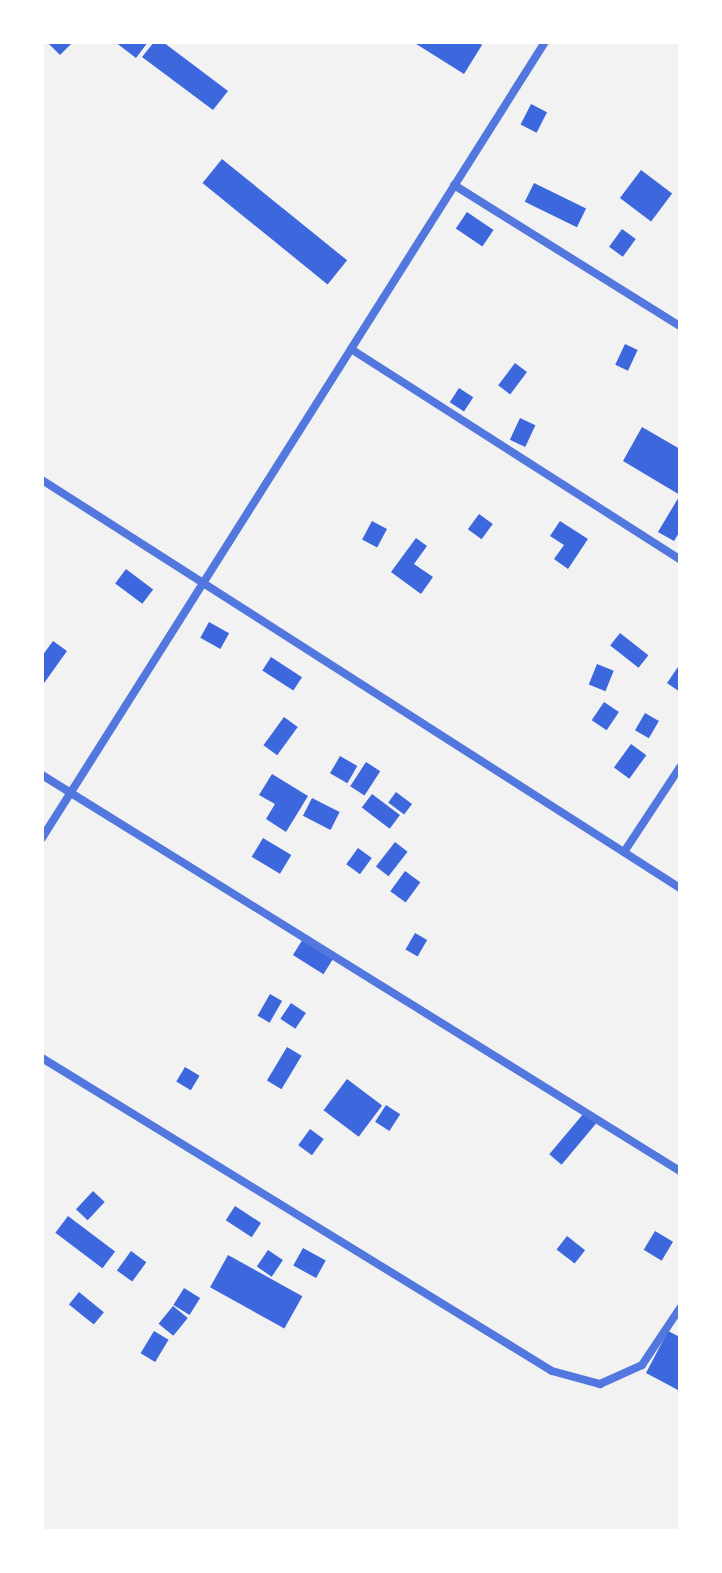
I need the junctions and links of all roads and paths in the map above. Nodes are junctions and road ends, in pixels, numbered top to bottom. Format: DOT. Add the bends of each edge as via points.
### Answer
graph roads {
  1 [pos="545,42"];
  2 [pos="454,185"];
  3 [pos="680,326"];
  4 [pos="351,349"];
  5 [pos="42,480"];
  6 [pos="680,559"];
  7 [pos="204,581"];
  8 [pos="680,767"];
  9 [pos="42,775"];
  10 [pos="70,793"];
  11 [pos="42,838"];
  12 [pos="624,852"];
  13 [pos="680,888"];
  14 [pos="42,1058"];
  15 [pos="680,1171"];
  16 [pos="680,1308"];
  1 -- 2 [label="street"];
  2 -- 3 [label="street"];
  2 -- 4 [label="street"];
  4 -- 6 [label="street"];
  4 -- 7 [label="street"];
  5 -- 7 [label="street"];
  7 -- 10 [label="street"];
  7 -- 12 [label="street"];
  8 -- 12 [label="street"];
  9 -- 10 [label="street"];
  10 -- 11 [label="street"];
  10 -- 15 [label="street"];
  12 -- 13 [label="street"];
  14 -- 16 [label="street" via="552,1371 600,1384 642,1365"];
}
